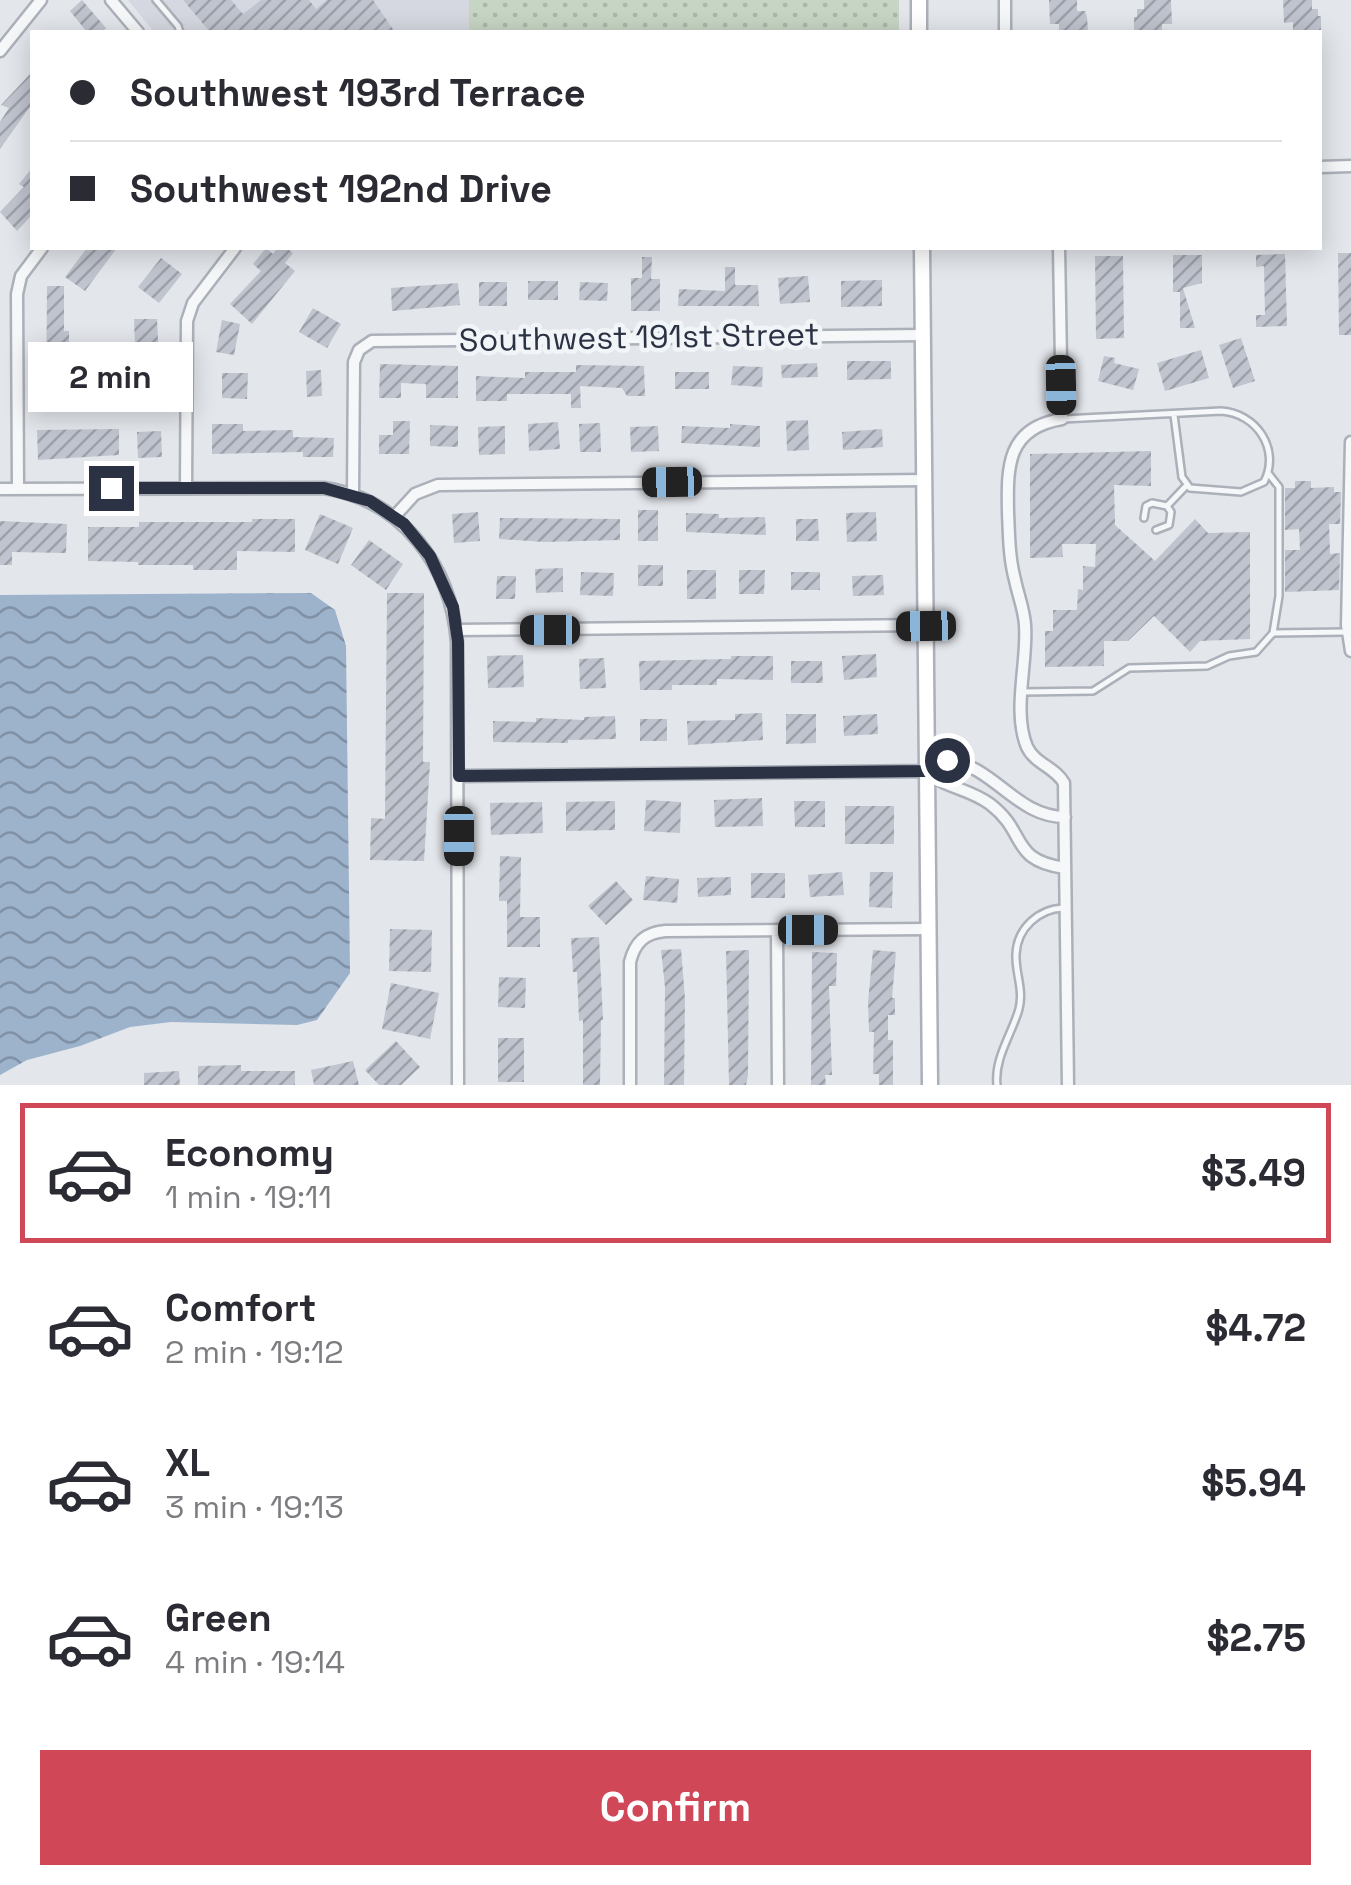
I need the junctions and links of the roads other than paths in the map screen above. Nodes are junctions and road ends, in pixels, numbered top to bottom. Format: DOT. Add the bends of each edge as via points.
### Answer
graph roads {
  1 [pos="41,0"];
  2 [pos="112,0"];
  3 [pos="156,0"];
  4 [pos="919,0"];
  5 [pos="1005,0"];
  6 [pos="136,30"];
  7 [pos="179,30"];
  8 [pos="919,30"];
  9 [pos="1005,30"];
  10 [pos="0,51"];
  11 [pos="1322,166"];
  12 [pos="1351,166"];
  13 [pos="40,250"];
  14 [pos="233,250"];
  15 [pos="922,250"];
  16 [pos="1059,250"];
  17 [pos="923,335"];
  18 [pos="1174,415"];
  19 [pos="1062,419"];
  20 [pos="1351,442"];
  21 [pos="1268,472"];
  22 [pos="924,480"];
  23 [pos="1187,485"];
  24 [pos="0,488"];
  25 [pos="186,488"];
  26 [pos="18,489"];
  27 [pos="353,494"];
  28 [pos="1167,506"];
  29 [pos="394,517"];
  30 [pos="1144,518"];
  31 [pos="1156,530"];
  32 [pos="926,626"];
  33 [pos="456,630"];
  34 [pos="1347,632"];
  35 [pos="1274,633"];
  36 [pos="1351,651"];
  37 [pos="1023,692"];
  38 [pos="926,771"];
  39 [pos="986,774"];
  40 [pos="459,776"];
  41 [pos="974,794"];
  42 [pos="1021,803"];
  43 [pos="1065,817"];
  44 [pos="1006,819"];
  45 [pos="1065,868"];
  46 [pos="1066,908"];
  47 [pos="928,929"];
  48 [pos="776,930"];
  49 [pos="458,1085"];
  50 [pos="630,1085"];
  51 [pos="778,1085"];
  52 [pos="930,1085"];
  53 [pos="997,1085"];
  54 [pos="1068,1085"];
  1 -- 10 [label="street"];
  2 -- 6 [label="street"];
  3 -- 7 [label="lane"];
  4 -- 8 [label="street"];
  5 -- 9 [label="street"];
  11 -- 12 [label="street"];
  13 -- 26 [label="street" via="17,294"];
  14 -- 25 [label="street" via="187,321"];
  15 -- 17 [label="street"];
  16 -- 19 [label="street"];
  17 -- 22 [label="street"];
  17 -- 27 [label="street, Southwest 191st Street" via="378,340 359,350 354,367"];
  18 -- 19 [label="lane"];
  18 -- 21 [label="lane" via="1222,411 1248,418 1266,441"];
  18 -- 23 [label="lane"];
  19 -- 37 [label="street" via="1026,434 1009,465 1010,550 1025,627"];
  20 -- 34 [label="street"];
  21 -- 23 [label="lane" via="1259,486 1240,492"];
  21 -- 35 [label="lane" via="1279,487"];
  22 -- 29 [label="street" via="438,485 415,494"];
  22 -- 32 [label="street"];
  23 -- 28 [label="lane"];
  24 -- 26 [label="street"];
  25 -- 26 [label="street"];
  25 -- 27 [label="street" via="311,487"];
  27 -- 29 [label="street"];
  28 -- 30 [label="lane" via="1146,506"];
  28 -- 31 [label="lane" via="1169,526"];
  29 -- 33 [label="street" via="438,568"];
  32 -- 33 [label="street"];
  32 -- 38 [label="street"];
  33 -- 40 [label="street"];
  34 -- 35 [label="lane"];
  34 -- 36 [label="street"];
  35 -- 37 [label="lane" via="1253,654 1207,666 1132,668 1093,691"];
  37 -- 43 [label="street" via="1028,748 1063,780"];
  38 -- 39 [label="street" via="947,760"];
  38 -- 40 [label="street"];
  38 -- 41 [label="street" via="944,786"];
  38 -- 47 [label="street"];
  39 -- 41 [label="street"];
  39 -- 42 [label="street"];
  40 -- 49 [label="street"];
  41 -- 44 [label="street"];
  42 -- 43 [label="street"];
  42 -- 44 [label="street"];
  43 -- 45 [label="street"];
  44 -- 45 [label="street" via="1032,860"];
  45 -- 46 [label="street"];
  46 -- 53 [label="lane" via="1046,911 1020,938 1022,997 997,1066"];
  46 -- 54 [label="street"];
  47 -- 48 [label="street"];
  47 -- 52 [label="street"];
  48 -- 50 [label="street" via="665,931 640,940 630,962"];
  48 -- 51 [label="street"];
}
